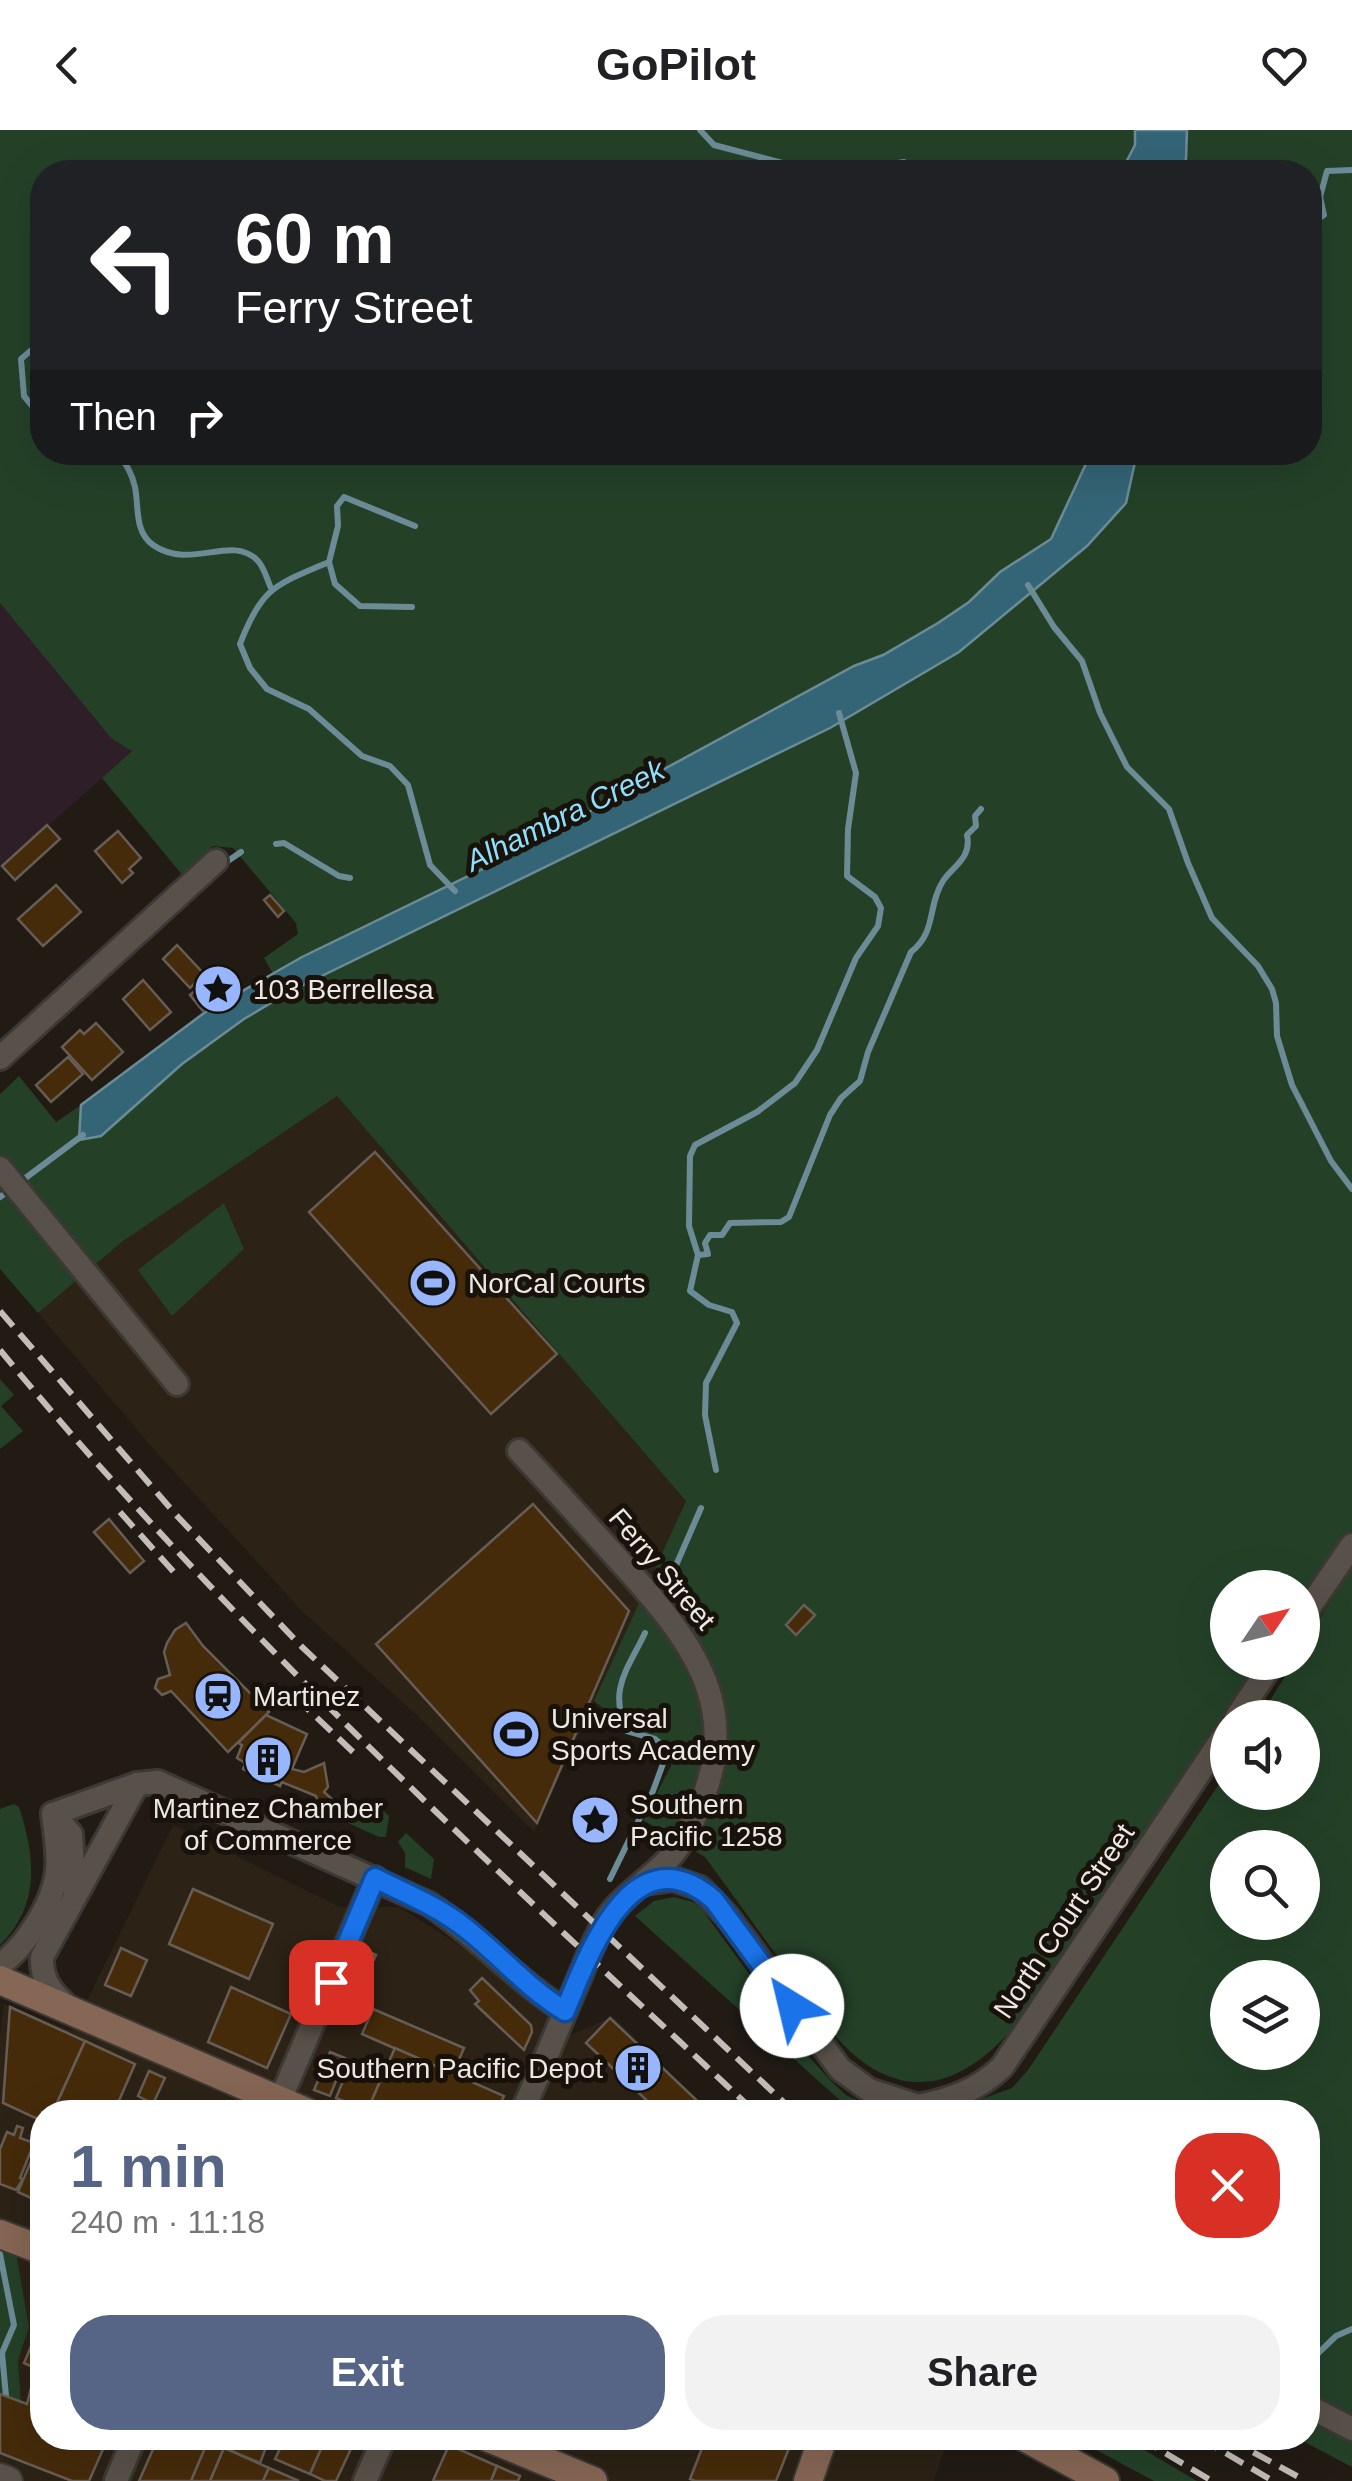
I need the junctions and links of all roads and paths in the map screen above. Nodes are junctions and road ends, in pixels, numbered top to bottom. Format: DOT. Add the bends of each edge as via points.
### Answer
graph roads {
  1 [pos="216,861"];
  2 [pos="0,1058"];
  3 [pos="0,1168"];
  4 [pos="177,1384"];
  5 [pos="519,1451"];
  6 [pos="1352,1546"];
  7 [pos="1320,1592"];
  8 [pos="1210,1757"];
  9 [pos="137,1784"];
  10 [pos="53,1814"];
  11 [pos="375,1878"];
  12 [pos="644,1884"];
  13 [pos="75,1896"];
  14 [pos="2,1975"];
  15 [pos="69,2007"];
  16 [pos="565,2011"];
  17 [pos="268,2100"];
  18 [pos="290,2100"];
  19 [pos="527,2100"];
  20 [pos="895,2100"];
  21 [pos="943,2100"];
  22 [pos="5,2235"];
  23 [pos="30,2245"];
  24 [pos="1320,2412"];
  25 [pos="1352,2429"];
  26 [pos="129,2450"];
  27 [pos="379,2450"];
  28 [pos="517,2450"];
  29 [pos="820,2450"];
  30 [pos="1048,2450"];
  31 [pos="0,2478"];
  32 [pos="8,2481"];
  33 [pos="116,2481"];
  34 [pos="365,2481"];
  35 [pos="593,2481"];
  36 [pos="808,2481"];
  37 [pos="1105,2481"];
  1 -- 2 [label="street"];
  3 -- 4 [label="street"];
  5 -- 12 [label="street, Ferry Street" via="676,1624 706,1680 715,1741 706,1792 680,1845"];
  6 -- 7 [label="street"];
  8 -- 21 [label="street, North Court Street" via="1002,2067"];
  9 -- 10 [label="street"];
  9 -- 11 [label="street" via="158,1782"];
  9 -- 13 [label="street"];
  10 -- 13 [label="street" via="71,1834"];
  10 -- 14 [label="street" via="55,1885"];
  11 -- 16 [label="street" via="463,1926"];
  11 -- 18 [label="street"];
  12 -- 16 [label="street, Ferry Street" via="607,1918"];
  12 -- 20 [label="street" via="674,1879 700,1888 840,2069"];
  13 -- 15 [label="street" via="42,1956 47,1984"];
  14 -- 15 [label="main road"];
  15 -- 17 [label="main road"];
  16 -- 19 [label="street, Ferry Street"];
  22 -- 23 [label="main road"];
  24 -- 25 [label="street"];
  26 -- 33 [label="street"];
  27 -- 34 [label="street"];
  28 -- 35 [label="main road"];
  29 -- 36 [label="main road"];
  30 -- 37 [label="main road"];
  31 -- 32 [label="street"];
}
